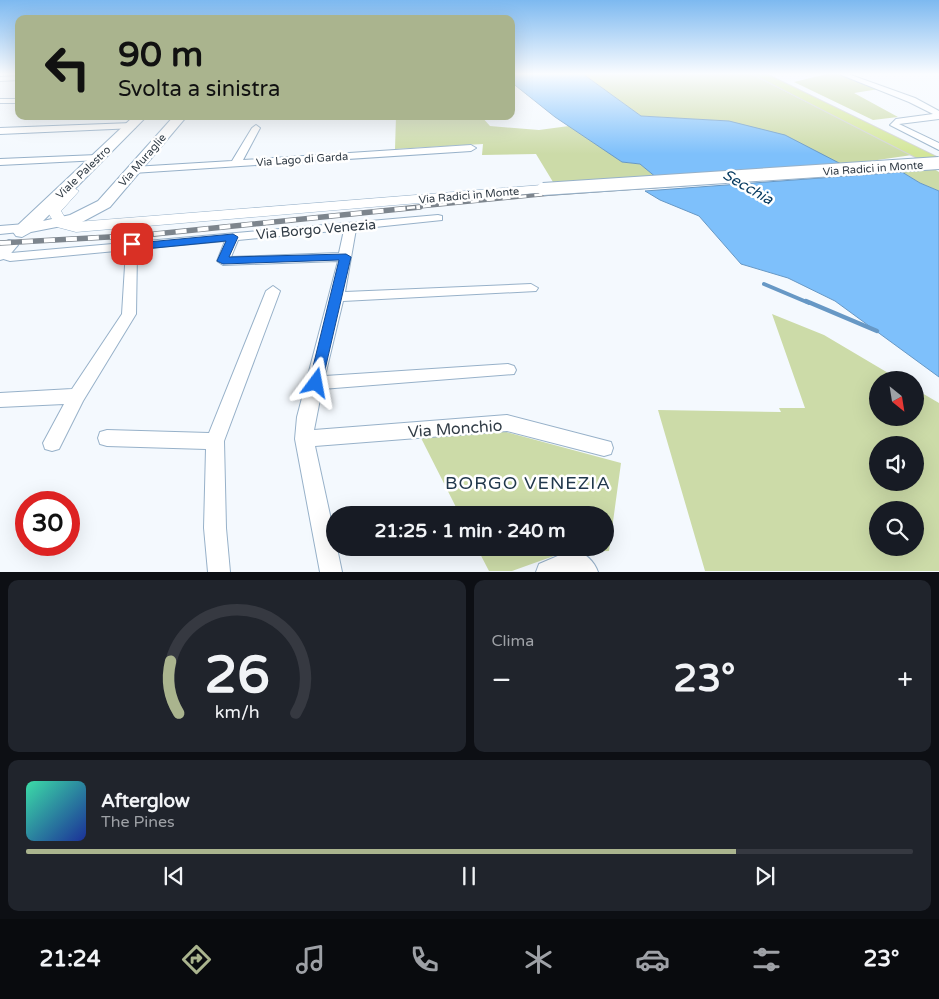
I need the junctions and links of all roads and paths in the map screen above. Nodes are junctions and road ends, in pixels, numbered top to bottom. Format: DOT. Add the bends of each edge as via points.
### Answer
graph roads {
  1 [pos="0,101"];
  2 [pos="15,101"];
  3 [pos="812,101"];
  4 [pos="913,101"];
  5 [pos="939,115"];
  6 [pos="136,121"];
  7 [pos="172,123"];
  8 [pos="256,128"];
  9 [pos="0,131"];
  10 [pos="128,143"];
  11 [pos="155,144"];
  12 [pos="939,146"];
  13 [pos="471,148"];
  14 [pos="97,158"];
  15 [pos="0,162"];
  16 [pos="236,164"];
  17 [pos="939,164"];
  18 [pos="133,170"];
  19 [pos="76,179"];
  20 [pos="104,204"];
  21 [pos="438,218"];
  22 [pos="142,220"];
  23 [pos="62,224"];
  24 [pos="351,226"];
  25 [pos="233,237"];
  26 [pos="8,242"];
  27 [pos="134,247"];
  28 [pos="346,257"];
  29 [pos="531,288"];
  30 [pos="273,291"];
  31 [pos="337,297"];
  32 [pos="508,370"];
  33 [pos="316,383"];
  34 [pos="77,396"];
  35 [pos="0,400"];
  36 [pos="107,438"];
  37 [pos="304,440"];
  38 [pos="215,441"];
  39 [pos="52,443"];
  40 [pos="604,448"];
  41 [pos="219,572"];
  42 [pos="331,572"];
  43 [pos="547,572"];
  44 [pos="587,572"];
  1 -- 2 [label="street"];
  3 -- 17 [label="main road"];
  4 -- 5 [label="street"];
  5 -- 12 [label="street" via="894,125"];
  6 -- 9 [label="street"];
  6 -- 10 [label="main road, Viale Palestro"];
  7 -- 11 [label="main road, Via Muraglie"];
  8 -- 16 [label="street"];
  10 -- 11 [label="main road"];
  10 -- 14 [label="main road, Viale Palestro"];
  11 -- 18 [label="main road, Via Muraglie"];
  13 -- 16 [label="street, Via Lago di Garda"];
  14 -- 15 [label="street"];
  14 -- 19 [label="main road, Viale Palestro"];
  16 -- 18 [label="street, Via Lago di Garda"];
  17 -- 22 [label="street, Via Radici in Monte, bridge" via="542,189"];
  18 -- 20 [label="main road, Via Muraglie"];
  19 -- 23 [label="street" via="74,189 54,211"];
  19 -- 26 [label="main road, Viale Palestro"];
  20 -- 22 [label="street" via="105,212 113,218"];
  20 -- 23 [label="main road, Via Muraglie"];
  21 -- 24 [label="street, Via Borgo Venezia"];
  22 -- 23 [label="street, Via Radici in Monte" via="76,227"];
  23 -- 26 [label="main road, Via Radici in Monte"];
  24 -- 25 [label="street, Via Borgo Venezia"];
  24 -- 28 [label="street"];
  25 -- 27 [label="street, Via Borgo Venezia"];
  25 -- 28 [label="street" via="223,261"];
  26 -- 27 [label="street, Via Borgo Venezia" via="10,257"];
  27 -- 34 [label="street" via="131,253 130,314"];
  28 -- 31 [label="street"];
  29 -- 31 [label="street"];
  30 -- 38 [label="street"];
  31 -- 33 [label="street"];
  32 -- 33 [label="street"];
  33 -- 37 [label="street" via="306,417"];
  34 -- 35 [label="street"];
  34 -- 39 [label="street"];
  36 -- 38 [label="street"];
  37 -- 40 [label="street, Via Monchio" via="507,423"];
  37 -- 42 [label="street"];
  38 -- 41 [label="street"];
  43 -- 44 [label="street" via="574,560"];
}
